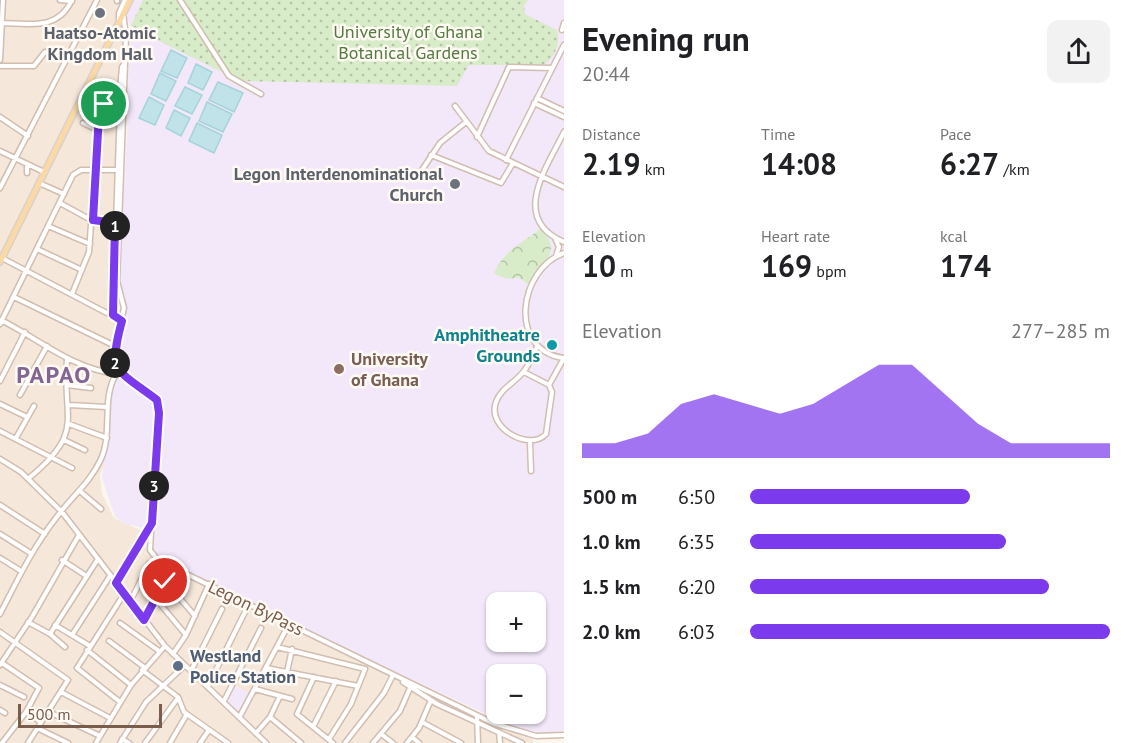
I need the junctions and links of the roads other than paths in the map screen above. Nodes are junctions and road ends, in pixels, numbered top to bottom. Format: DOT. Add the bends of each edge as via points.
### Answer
graph roads {
  1 [pos="3,0"];
  2 [pos="60,0"];
  3 [pos="97,0"];
  4 [pos="125,0"];
  5 [pos="130,0"];
  6 [pos="180,0"];
  7 [pos="72,1"];
  8 [pos="123,14"];
  9 [pos="120,21"];
  10 [pos="3,23"];
  11 [pos="564,23"];
  12 [pos="562,30"];
  13 [pos="564,45"];
  14 [pos="45,52"];
  15 [pos="0,60"];
  16 [pos="125,63"];
  17 [pos="0,66"];
  18 [pos="543,68"];
  19 [pos="551,68"];
  20 [pos="548,75"];
  21 [pos="261,94"];
  22 [pos="537,98"];
  23 [pos="534,103"];
  24 [pos="120,104"];
  25 [pos="455,106"];
  26 [pos="564,111"];
  27 [pos="0,117"];
  28 [pos="564,117"];
  29 [pos="466,122"];
  30 [pos="82,123"];
  31 [pos="98,130"];
  32 [pos="564,132"];
  33 [pos="27,136"];
  34 [pos="476,137"];
  35 [pos="562,142"];
  36 [pos="0,151"];
  37 [pos="431,155"];
  38 [pos="15,158"];
  39 [pos="506,160"];
  40 [pos="513,163"];
  41 [pos="27,164"];
  42 [pos="95,169"];
  43 [pos="119,170"];
  44 [pos="27,172"];
  45 [pos="44,172"];
  46 [pos="420,174"];
  47 [pos="542,177"];
  48 [pos="2,180"];
  49 [pos="39,183"];
  50 [pos="564,187"];
  51 [pos="0,188"];
  52 [pos="64,194"];
  53 [pos="60,203"];
  54 [pos="93,220"];
  55 [pos="117,223"];
  56 [pos="48,226"];
  57 [pos="554,238"];
  58 [pos="564,242"];
  59 [pos="0,244"];
  60 [pos="90,244"];
  61 [pos="7,247"];
  62 [pos="37,249"];
  63 [pos="564,253"];
  64 [pos="555,256"];
  65 [pos="1,260"];
  66 [pos="82,270"];
  67 [pos="26,271"];
  68 [pos="72,294"];
  69 [pos="14,297"];
  70 [pos="113,315"];
  71 [pos="122,321"];
  72 [pos="0,322"];
  73 [pos="26,332"];
  74 [pos="47,346"];
  75 [pos="115,346"];
  76 [pos="537,347"];
  77 [pos="564,358"];
  78 [pos="67,359"];
  79 [pos="524,372"];
  80 [pos="118,374"];
  81 [pos="0,381"];
  82 [pos="67,385"];
  83 [pos="549,385"];
  84 [pos="91,388"];
  85 [pos="20,395"];
  86 [pos="0,404"];
  87 [pos="69,405"];
  88 [pos="34,406"];
  89 [pos="108,407"];
  90 [pos="27,417"];
  91 [pos="69,424"];
  92 [pos="0,431"];
  93 [pos="16,438"];
  94 [pos="107,438"];
  95 [pos="64,440"];
  96 [pos="531,442"];
  97 [pos="85,450"];
  98 [pos="53,458"];
  99 [pos="0,459"];
  100 [pos="72,468"];
  101 [pos="531,471"];
  102 [pos="28,478"];
  103 [pos="81,491"];
  104 [pos="0,506"];
  105 [pos="101,509"];
  106 [pos="62,512"];
  107 [pos="152,523"];
  108 [pos="0,534"];
  109 [pos="45,534"];
  110 [pos="79,535"];
  111 [pos="32,554"];
  112 [pos="0,558"];
  113 [pos="98,559"];
  114 [pos="62,560"];
  115 [pos="149,564"];
  116 [pos="21,571"];
  117 [pos="85,575"];
  118 [pos="158,575"];
  119 [pos="110,576"];
  120 [pos="165,581"];
  121 [pos="116,583"];
  122 [pos="209,584"];
  123 [pos="124,594"];
  124 [pos="156,599"];
  125 [pos="130,602"];
  126 [pos="249,604"];
  127 [pos="222,609"];
  128 [pos="0,614"];
  129 [pos="195,616"];
  130 [pos="144,620"];
  131 [pos="28,622"];
  132 [pos="120,623"];
  133 [pos="289,624"];
  134 [pos="55,625"];
  135 [pos="261,628"];
  136 [pos="0,632"];
  137 [pos="50,634"];
  138 [pos="72,635"];
  139 [pos="186,636"];
  140 [pos="109,641"];
  141 [pos="16,642"];
  142 [pos="65,646"];
  143 [pos="165,646"];
  144 [pos="277,647"];
  145 [pos="89,648"];
  146 [pos="292,650"];
  147 [pos="159,651"];
  148 [pos="173,654"];
  149 [pos="367,663"];
  150 [pos="1,664"];
  151 [pos="184,666"];
  152 [pos="143,668"];
  153 [pos="266,669"];
  154 [pos="365,669"];
  155 [pos="191,671"];
  156 [pos="287,672"];
  157 [pos="393,675"];
  158 [pos="314,677"];
  159 [pos="336,681"];
  160 [pos="403,681"];
  161 [pos="0,685"];
  162 [pos="131,685"];
  163 [pos="163,685"];
  164 [pos="358,686"];
  165 [pos="208,687"];
  166 [pos="410,688"];
  167 [pos="255,689"];
  168 [pos="61,692"];
  169 [pos="280,696"];
  170 [pos="24,697"];
  171 [pos="178,697"];
  172 [pos="292,699"];
  173 [pos="431,700"];
  174 [pos="224,701"];
  175 [pos="120,702"];
  176 [pos="0,710"];
  177 [pos="49,711"];
  178 [pos="26,712"];
  179 [pos="5,713"];
  180 [pos="188,714"];
  181 [pos="240,716"];
  182 [pos="477,716"];
  183 [pos="270,717"];
  184 [pos="110,718"];
  185 [pos="41,722"];
  186 [pos="422,722"];
  187 [pos="476,723"];
  188 [pos="313,727"];
  189 [pos="37,728"];
  190 [pos="209,730"];
  191 [pos="499,732"];
  192 [pos="256,733"];
  193 [pos="381,734"];
  194 [pos="564,735"];
  195 [pos="100,736"];
  196 [pos="412,736"];
  197 [pos="536,736"];
  198 [pos="329,739"];
  199 [pos="121,741"];
  200 [pos="264,742"];
  201 [pos="2,743"];
  202 [pos="28,743"];
  203 [pos="68,743"];
  204 [pos="96,743"];
  205 [pos="129,743"];
  206 [pos="145,743"];
  207 [pos="170,743"];
  208 [pos="200,743"];
  209 [pos="228,743"];
  210 [pos="301,743"];
  211 [pos="333,743"];
  212 [pos="345,743"];
  213 [pos="373,743"];
  214 [pos="393,743"];
  215 [pos="407,743"];
  216 [pos="419,743"];
  217 [pos="461,743"];
  218 [pos="478,743"];
  219 [pos="500,743"];
  220 [pos="522,743"];
  221 [pos="535,743"];
  1 -- 10 [label="street"];
  2 -- 7 [label="street"];
  3 -- 33 [label="street"];
  4 -- 9 [label="street"];
  5 -- 8 [label="main road"];
  6 -- 21 [label="street" via="229,76"];
  7 -- 10 [label="street" via="59,18 32,24"];
  8 -- 9 [label="main road"];
  8 -- 16 [label="street"];
  9 -- 45 [label="main road"];
  10 -- 15 [label="street"];
  11 -- 12 [label="street"];
  13 -- 19 [label="street"];
  14 -- 17 [label="street" via="34,66"];
  16 -- 31 [label="street" via="119,99 101,108"];
  16 -- 43 [label="street"];
  18 -- 19 [label="street"];
  18 -- 20 [label="street"];
  18 -- 34 [label="street" via="508,67"];
  19 -- 20 [label="street"];
  20 -- 22 [label="street"];
  22 -- 23 [label="street"];
  22 -- 26 [label="street"];
  23 -- 28 [label="street"];
  23 -- 39 [label="street"];
  24 -- 43 [label="street"];
  25 -- 29 [label="street"];
  27 -- 33 [label="street"];
  29 -- 34 [label="street"];
  29 -- 37 [label="street"];
  30 -- 31 [label="street"];
  31 -- 42 [label="street"];
  32 -- 35 [label="street"];
  33 -- 38 [label="street"];
  34 -- 39 [label="street" via="489,151"];
  35 -- 47 [label="street"];
  36 -- 38 [label="street"];
  37 -- 40 [label="street" via="500,183"];
  37 -- 46 [label="street"];
  38 -- 41 [label="street"];
  38 -- 48 [label="street"];
  39 -- 40 [label="street"];
  40 -- 47 [label="street"];
  41 -- 44 [label="street"];
  41 -- 45 [label="street"];
  42 -- 43 [label="street"];
  42 -- 52 [label="street" via="76,171"];
  42 -- 54 [label="street"];
  43 -- 55 [label="street"];
  45 -- 49 [label="main road"];
  47 -- 50 [label="street"];
  47 -- 57 [label="street" via="535,209"];
  48 -- 51 [label="street"];
  49 -- 52 [label="street"];
  49 -- 61 [label="main road"];
  52 -- 53 [label="street"];
  53 -- 54 [label="street"];
  53 -- 56 [label="street"];
  54 -- 55 [label="street"];
  54 -- 60 [label="street"];
  55 -- 70 [label="street"];
  55 -- 71 [label="street"];
  56 -- 60 [label="street"];
  56 -- 62 [label="street"];
  57 -- 58 [label="street"];
  57 -- 64 [label="street" via="559,247"];
  59 -- 61 [label="street"];
  60 -- 66 [label="street"];
  61 -- 65 [label="main road"];
  62 -- 66 [label="street"];
  62 -- 67 [label="street"];
  63 -- 64 [label="street"];
  64 -- 76 [label="street" via="537,275 527,298 527,326"];
  65 -- 67 [label="street"];
  66 -- 68 [label="street"];
  67 -- 68 [label="street"];
  67 -- 69 [label="street"];
  68 -- 70 [label="street"];
  69 -- 72 [label="street"];
  69 -- 75 [label="street"];
  70 -- 71 [label="street"];
  71 -- 75 [label="street"];
  72 -- 73 [label="street"];
  73 -- 74 [label="street"];
  73 -- 81 [label="street"];
  74 -- 78 [label="street"];
  74 -- 85 [label="street"];
  75 -- 80 [label="street"];
  76 -- 77 [label="street"];
  76 -- 79 [label="street"];
  77 -- 83 [label="street"];
  78 -- 80 [label="street"];
  78 -- 82 [label="street"];
  79 -- 83 [label="street"];
  79 -- 96 [label="street" via="499,396 493,415 504,429"];
  80 -- 89 [label="street" via="109,386"];
  80 -- 107 [label="street, Legon ByPass" via="158,403"];
  82 -- 84 [label="street"];
  82 -- 87 [label="street"];
  83 -- 96 [label="street" via="552,392 548,430 542,439"];
  86 -- 90 [label="street"];
  87 -- 89 [label="street"];
  87 -- 91 [label="street"];
  88 -- 90 [label="street"];
  89 -- 94 [label="street"];
  90 -- 93 [label="street"];
  91 -- 94 [label="street"];
  91 -- 95 [label="street"];
  92 -- 93 [label="street"];
  93 -- 98 [label="street"];
  94 -- 103 [label="street" via="92,477"];
  95 -- 97 [label="street"];
  95 -- 98 [label="street"];
  96 -- 101 [label="street"];
  98 -- 100 [label="street"];
  98 -- 102 [label="street"];
  99 -- 102 [label="street"];
  102 -- 106 [label="street"];
  103 -- 105 [label="street"];
  103 -- 106 [label="street"];
  104 -- 109 [label="street"];
  106 -- 109 [label="street"];
  106 -- 110 [label="street"];
  107 -- 121 [label="street"];
  107 -- 122 [label="street, Legon ByPass" via="150,550 157,559"];
  108 -- 111 [label="street"];
  109 -- 111 [label="street"];
  110 -- 113 [label="street"];
  110 -- 114 [label="street"];
  111 -- 116 [label="street"];
  112 -- 116 [label="street"];
  113 -- 117 [label="street"];
  113 -- 119 [label="street"];
  114 -- 117 [label="street"];
  114 -- 131 [label="street"];
  115 -- 125 [label="street"];
  116 -- 128 [label="street"];
  117 -- 134 [label="street"];
  118 -- 120 [label="street"];
  119 -- 121 [label="street"];
  119 -- 138 [label="street"];
  120 -- 124 [label="street"];
  120 -- 129 [label="street"];
  121 -- 123 [label="street"];
  122 -- 126 [label="street, Legon ByPass"];
  122 -- 129 [label="street"];
  123 -- 125 [label="street"];
  123 -- 145 [label="street"];
  124 -- 130 [label="street"];
  124 -- 139 [label="street"];
  125 -- 130 [label="street"];
  126 -- 133 [label="street, Legon ByPass"];
  126 -- 165 [label="street"];
  127 -- 155 [label="street"];
  129 -- 139 [label="street"];
  130 -- 143 [label="street"];
  131 -- 137 [label="street"];
  131 -- 141 [label="street"];
  132 -- 147 [label="street"];
  133 -- 144 [label="street"];
  133 -- 149 [label="street, Legon ByPass"];
  134 -- 137 [label="street"];
  134 -- 138 [label="street"];
  135 -- 174 [label="street"];
  136 -- 141 [label="street"];
  137 -- 142 [label="street"];
  138 -- 145 [label="street"];
  139 -- 148 [label="street"];
  140 -- 152 [label="street"];
  141 -- 150 [label="street"];
  141 -- 168 [label="street" via="68,682"];
  143 -- 147 [label="street"];
  143 -- 148 [label="street"];
  144 -- 146 [label="street"];
  144 -- 153 [label="street"];
  145 -- 162 [label="street"];
  145 -- 175 [label="street" via="77,669"];
  146 -- 154 [label="street"];
  146 -- 156 [label="street"];
  147 -- 152 [label="street"];
  148 -- 151 [label="street"];
  149 -- 154 [label="street"];
  149 -- 157 [label="street, Legon ByPass"];
  150 -- 178 [label="street" via="39,686"];
  151 -- 155 [label="street"];
  151 -- 163 [label="street"];
  152 -- 162 [label="street"];
  152 -- 163 [label="street"];
  153 -- 156 [label="street"];
  153 -- 167 [label="street"];
  154 -- 164 [label="street"];
  155 -- 165 [label="street"];
  156 -- 158 [label="street"];
  157 -- 160 [label="street, Legon ByPass"];
  157 -- 212 [label="street" via="384,693"];
  158 -- 159 [label="street"];
  158 -- 188 [label="street" via="297,714"];
  159 -- 164 [label="street"];
  159 -- 188 [label="street"];
  160 -- 166 [label="street"];
  160 -- 182 [label="street, Legon ByPass"];
  161 -- 170 [label="street"];
  162 -- 175 [label="street"];
  163 -- 171 [label="street"];
  163 -- 199 [label="street" via="142,707"];
  164 -- 198 [label="street"];
  165 -- 174 [label="street"];
  166 -- 173 [label="street"];
  166 -- 193 [label="street" via="400,711"];
  167 -- 169 [label="street"];
  167 -- 181 [label="street"];
  168 -- 177 [label="street"];
  168 -- 184 [label="street"];
  169 -- 172 [label="street"];
  169 -- 183 [label="street"];
  171 -- 180 [label="street"];
  171 -- 206 [label="street"];
  173 -- 186 [label="street"];
  173 -- 187 [label="street"];
  174 -- 181 [label="street"];
  175 -- 184 [label="street"];
  176 -- 179 [label="street"];
  177 -- 185 [label="street"];
  177 -- 195 [label="street"];
  178 -- 185 [label="street"];
  178 -- 201 [label="street"];
  180 -- 190 [label="street"];
  180 -- 207 [label="street"];
  181 -- 192 [label="street"];
  182 -- 187 [label="street"];
  182 -- 197 [label="street, Legon ByPass"];
  183 -- 192 [label="street"];
  183 -- 210 [label="street"];
  184 -- 195 [label="street"];
  185 -- 189 [label="street"];
  186 -- 196 [label="street"];
  186 -- 217 [label="street"];
  187 -- 191 [label="street"];
  187 -- 218 [label="street"];
  188 -- 198 [label="street"];
  189 -- 202 [label="street"];
  189 -- 203 [label="street"];
  190 -- 208 [label="street"];
  190 -- 209 [label="street"];
  191 -- 219 [label="street"];
  191 -- 220 [label="street"];
  192 -- 200 [label="street"];
  193 -- 213 [label="street"];
  193 -- 214 [label="street"];
  194 -- 197 [label="street, Legon ByPass"];
  195 -- 204 [label="street"];
  196 -- 215 [label="street"];
  196 -- 216 [label="street"];
  197 -- 221 [label="street"];
  198 -- 211 [label="street"];
  199 -- 205 [label="street"];
}
